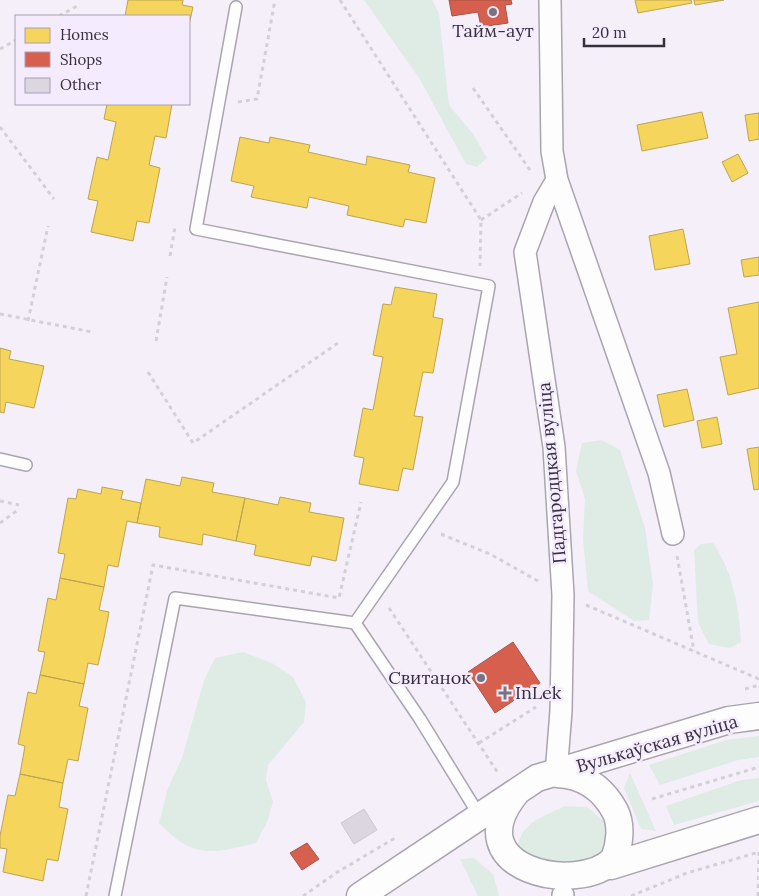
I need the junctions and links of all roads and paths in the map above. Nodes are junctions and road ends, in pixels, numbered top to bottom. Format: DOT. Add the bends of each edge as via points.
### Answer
graph roads {
  1 [pos="275,0"];
  2 [pos="340,0"];
  3 [pos="550,0"];
  4 [pos="79,5"];
  5 [pos="236,6"];
  6 [pos="61,15"];
  7 [pos="15,41"];
  8 [pos="0,49"];
  9 [pos="474,88"];
  10 [pos="235,103"];
  11 [pos="0,127"];
  12 [pos="547,181"];
  13 [pos="54,199"];
  14 [pos="481,220"];
  15 [pos="48,226"];
  16 [pos="167,277"];
  17 [pos="480,284"];
  18 [pos="0,314"];
  19 [pos="28,320"];
  20 [pos="92,332"];
  21 [pos="156,341"];
  22 [pos="338,343"];
  23 [pos="148,372"];
  24 [pos="0,459"];
  25 [pos="26,465"];
  26 [pos="0,502"];
  27 [pos="361,502"];
  28 [pos="429,517"];
  29 [pos="0,524"];
  30 [pos="673,534"];
  31 [pos="378,590"];
  32 [pos="563,595"];
  33 [pos="355,623"];
  34 [pos="694,652"];
  35 [pos="759,679"];
  36 [pos="540,714"];
  37 [pos="759,716"];
  38 [pos="479,744"];
  39 [pos="759,767"];
  40 [pos="556,774"];
  41 [pos="509,781"];
  42 [pos="652,799"];
  43 [pos="479,815"];
  44 [pos="759,820"];
  45 [pos="759,852"];
  46 [pos="611,866"];
  47 [pos="86,896"];
  48 [pos="115,896"];
  49 [pos="360,896"];
  50 [pos="562,896"];
  51 [pos="631,896"];
  52 [pos="758,896"];
  1 -- 10 [label="path" via="257,99"];
  2 -- 14 [label="path"];
  3 -- 12 [label="street" via="552,151"];
  4 -- 6 [label="path"];
  5 -- 17 [label="lane" via="196,229"];
  7 -- 8 [label="path"];
  9 -- 12 [label="path"];
  11 -- 13 [label="path"];
  12 -- 14 [label="path"];
  12 -- 30 [label="street" via="659,473"];
  12 -- 32 [label="street, Падгародцкая вуліца" via="544,202 526,252 554,447"];
  14 -- 17 [label="path"];
  15 -- 19 [label="path"];
  16 -- 21 [label="path"];
  17 -- 28 [label="lane" via="489,286 453,482"];
  18 -- 19 [label="path"];
  19 -- 20 [label="path"];
  22 -- 23 [label="path" via="194,443"];
  24 -- 25 [label="lane"];
  26 -- 29 [label="path" via="19,507"];
  27 -- 47 [label="path" via="339,598 154,565"];
  28 -- 31 [label="lane"];
  28 -- 32 [label="path" via="439,533 490,554"];
  30 -- 34 [label="path"];
  31 -- 33 [label="lane"];
  31 -- 38 [label="path"];
  32 -- 34 [label="path"];
  32 -- 40 [label="street, Падгародцкая вуліца" via="562,712"];
  33 -- 43 [label="lane" via="420,719"];
  33 -- 48 [label="lane" via="176,598"];
  34 -- 35 [label="path"];
  36 -- 38 [label="path" via="539,705"];
  37 -- 40 [label="street, Вулькаўская вуліца" via="729,720"];
  38 -- 41 [label="path"];
  39 -- 42 [label="path"];
  40 -- 41 [label="street, Вулькаўская вуліца"];
  40 -- 46 [label="street, Вулькаўская вуліца" via="580,778 596,786 608,799 617,815 620,832 618,850"];
  41 -- 43 [label="street, Вулькаўская вуліца"];
  41 -- 50 [label="street, Вулькаўская вуліца" via="508,804 500,822 499,840 503,857 524,884 540,892"];
  43 -- 49 [label="street, Вулькаўская вуліца" via="441,844"];
  44 -- 46 [label="street, Вулькаўская вуліца"];
  45 -- 51 [label="path" via="688,873"];
  45 -- 52 [label="path"];
  46 -- 50 [label="street, Вулькаўская вуліца" via="598,881 582,891"];
}
